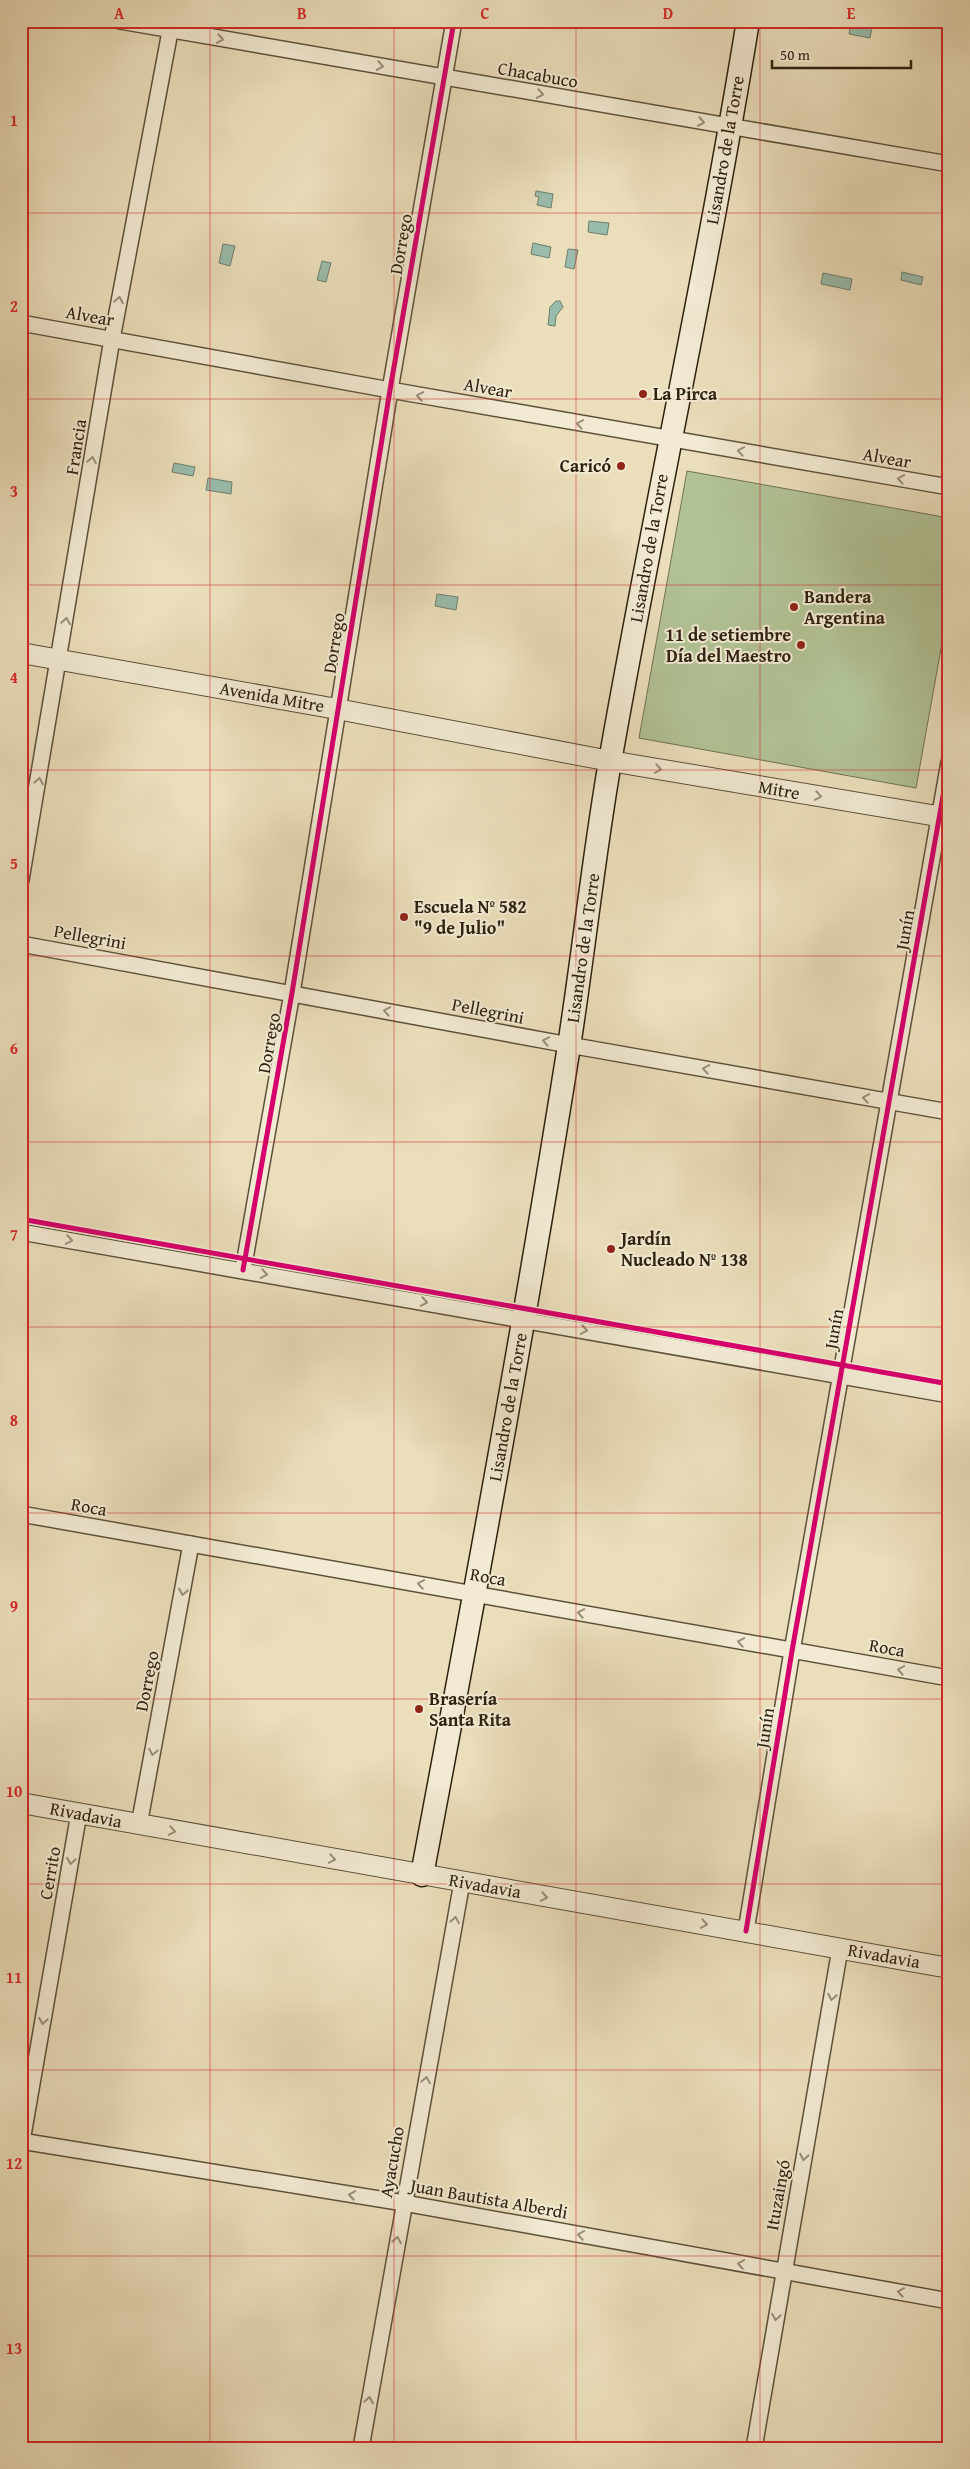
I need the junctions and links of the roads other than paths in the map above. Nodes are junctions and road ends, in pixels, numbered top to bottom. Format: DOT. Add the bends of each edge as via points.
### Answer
graph roads {
  1 [pos="120,21"];
  2 [pos="454,21"];
  3 [pos="748,21"];
  4 [pos="171,26"];
  5 [pos="444,78"];
  6 [pos="730,127"];
  7 [pos="949,164"];
  8 [pos="21,323"];
  9 [pos="112,339"];
  10 [pos="390,390"];
  11 [pos="669,439"];
  12 [pos="949,487"];
  13 [pos="21,653"];
  14 [pos="60,659"];
  15 [pos="337,709"];
  16 [pos="610,761"];
  17 [pos="949,762"];
  18 [pos="944,818"];
  19 [pos="21,880"];
  20 [pos="21,944"];
  21 [pos="292,993"];
  22 [pos="569,1045"];
  23 [pos="888,1102"];
  24 [pos="949,1112"];
  25 [pos="21,1232"];
  26 [pos="243,1270"];
  27 [pos="523,1319"];
  28 [pos="840,1375"];
  29 [pos="949,1395"];
  30 [pos="21,1514"];
  31 [pos="192,1544"];
  32 [pos="475,1594"];
  33 [pos="792,1651"];
  34 [pos="949,1678"];
  35 [pos="21,1802"];
  36 [pos="79,1813"];
  37 [pos="139,1825"];
  38 [pos="422,1875"];
  39 [pos="462,1882"];
  40 [pos="746,1932"];
  41 [pos="840,1949"];
  42 [pos="949,1968"];
  43 [pos="22,2143"];
  44 [pos="404,2203"];
  45 [pos="784,2272"];
  46 [pos="949,2301"];
  47 [pos="361,2448"];
  48 [pos="754,2448"];
  1 -- 4 [label="street, Chacabuco"];
  2 -- 5 [label="street, Dorrego"];
  3 -- 6 [label="main road, Lisandro de la Torre"];
  4 -- 5 [label="street, Chacabuco, one-way"];
  9 -- 4 [label="street, Francia, one-way"];
  5 -- 6 [label="street, Chacabuco, one-way"];
  5 -- 10 [label="street, Dorrego"];
  6 -- 7 [label="street, Chacabuco"];
  6 -- 11 [label="main road, Lisandro de la Torre"];
  8 -- 9 [label="street, Alvear"];
  9 -- 10 [label="street, Alvear"];
  14 -- 9 [label="street, Francia, one-way"];
  11 -- 10 [label="street, Alvear, one-way"];
  10 -- 15 [label="street, Dorrego"];
  12 -- 11 [label="street, Alvear, one-way"];
  11 -- 16 [label="main road, Lisandro de la Torre"];
  13 -- 14 [label="street, Avenida Mitre"];
  14 -- 15 [label="street, Avenida Mitre"];
  19 -- 14 [label="street, Francia, one-way"];
  15 -- 16 [label="street, Avenida Mitre"];
  15 -- 21 [label="street, Dorrego"];
  16 -- 18 [label="street, Mitre, one-way"];
  16 -- 22 [label="main road, Lisandro de la Torre"];
  17 -- 18 [label="street, Junín"];
  18 -- 23 [label="street, Junín"];
  20 -- 21 [label="street, Pellegrini"];
  22 -- 21 [label="street, Pellegrini, one-way"];
  21 -- 26 [label="street, Dorrego"];
  23 -- 22 [label="street, Pellegrini, one-way"];
  22 -- 27 [label="main road, Lisandro de la Torre"];
  23 -- 24 [label="street, Pellegrini"];
  23 -- 28 [label="street, Junín"];
  25 -- 26 [label="street, one-way"];
  26 -- 27 [label="street, one-way"];
  27 -- 28 [label="street, one-way"];
  27 -- 32 [label="main road, Lisandro de la Torre"];
  28 -- 29 [label="street"];
  28 -- 33 [label="street, Junín"];
  30 -- 31 [label="street, Roca"];
  32 -- 31 [label="street, Roca, one-way"];
  31 -- 37 [label="street, Dorrego, one-way"];
  33 -- 32 [label="street, Roca, one-way"];
  32 -- 38 [label="main road, Lisandro de la Torre"];
  34 -- 33 [label="street, Roca, one-way"];
  33 -- 40 [label="street, Junín"];
  35 -- 36 [label="street, Rivadavia"];
  36 -- 37 [label="street, Rivadavia"];
  36 -- 43 [label="street, Cerrito, one-way"];
  37 -- 38 [label="street, Rivadavia, one-way"];
  38 -- 39 [label="street, Rivadavia"];
  39 -- 40 [label="street, Rivadavia, one-way"];
  44 -- 39 [label="street, Ayacucho, one-way"];
  40 -- 41 [label="street, Rivadavia"];
  41 -- 42 [label="street, Rivadavia"];
  41 -- 45 [label="street, Ituzaingó, one-way"];
  44 -- 43 [label="street, Juan Bautista Alberdi, one-way"];
  45 -- 44 [label="street, Juan Bautista Alberdi, one-way"];
  47 -- 44 [label="street, Ayacucho, one-way"];
  46 -- 45 [label="street, Juan Bautista Alberdi, one-way"];
  45 -- 48 [label="street, Ituzaingó, one-way"];
}
